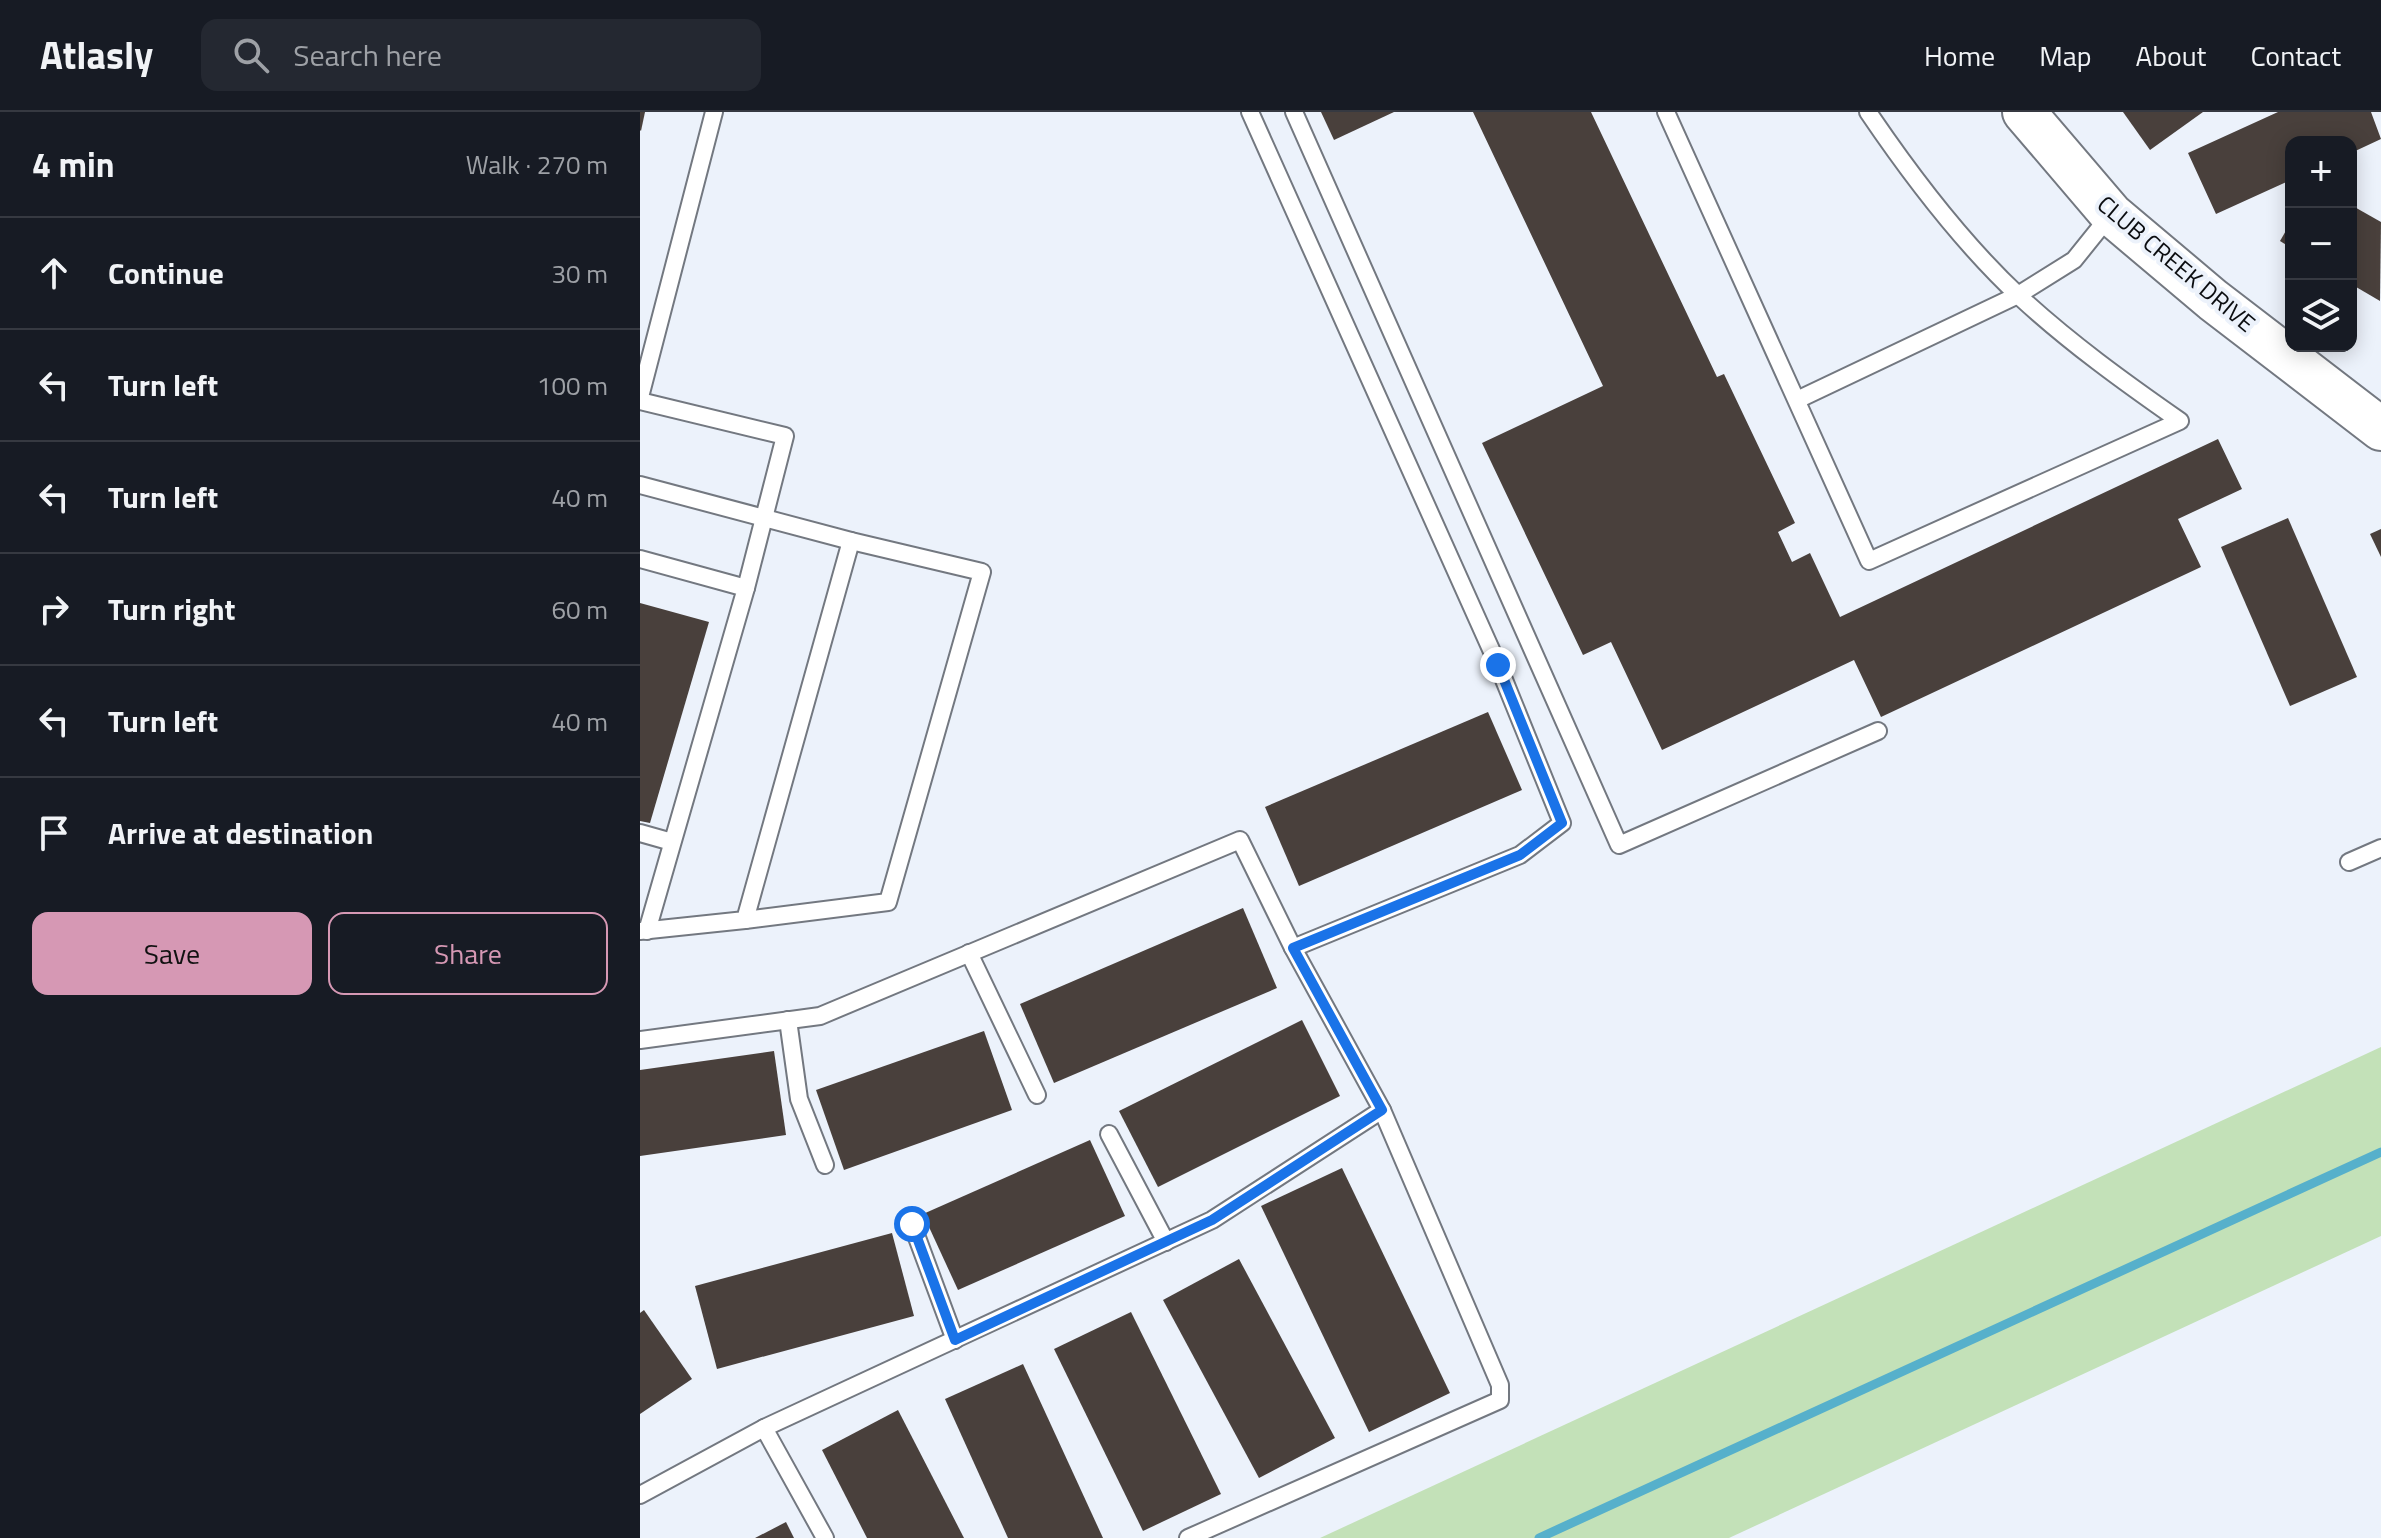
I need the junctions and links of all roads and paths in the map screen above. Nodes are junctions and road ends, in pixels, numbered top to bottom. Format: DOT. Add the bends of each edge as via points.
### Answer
graph roads {
  1 [pos="714,112"];
  2 [pos="1250,112"];
  3 [pos="1294,112"];
  4 [pos="1666,112"];
  5 [pos="1868,112"];
  6 [pos="2024,112"];
  7 [pos="2111,214"];
  8 [pos="2018,295"];
  9 [pos="640,399"];
  10 [pos="1797,400"];
  11 [pos="2381,429"];
  12 [pos="640,485"];
  13 [pos="764,518"];
  14 [pos="851,541"];
  15 [pos="640,559"];
  16 [pos="746,588"];
  17 [pos="1878,731"];
  18 [pos="640,833"];
  19 [pos="672,842"];
  20 [pos="2381,848"];
  21 [pos="2349,862"];
  22 [pos="745,920"];
  23 [pos="643,931"];
  24 [pos="1293,948"];
  25 [pos="969,953"];
  26 [pos="788,1020"];
  27 [pos="640,1040"];
  28 [pos="1037,1095"];
  29 [pos="1382,1110"];
  30 [pos="1109,1134"];
  31 [pos="825,1165"];
  32 [pos="912,1224"];
  33 [pos="1166,1242"];
  34 [pos="955,1340"];
  35 [pos="764,1428"];
  36 [pos="640,1495"];
  37 [pos="825,1538"];
  38 [pos="1188,1538"];
  1 -- 9 [label="lane"];
  2 -- 24 [label="lane" via="1498,665 1562,823 1520,855"];
  3 -- 17 [label="lane" via="1619,845"];
  4 -- 10 [label="lane"];
  5 -- 8 [label="lane" via="1899,157"];
  6 -- 7 [label="street, CLUB CREEK DRIVE"];
  7 -- 8 [label="lane" via="2074,260"];
  7 -- 11 [label="street, CLUB CREEK DRIVE"];
  8 -- 10 [label="lane"];
  8 -- 10 [label="lane" via="2096,362 2180,421 1869,561"];
  9 -- 13 [label="lane" via="785,436"];
  12 -- 13 [label="lane"];
  13 -- 14 [label="lane"];
  13 -- 16 [label="lane"];
  14 -- 22 [label="lane"];
  14 -- 22 [label="lane" via="982,572 888,902"];
  15 -- 16 [label="lane"];
  16 -- 19 [label="lane"];
  18 -- 19 [label="lane"];
  19 -- 23 [label="lane"];
  20 -- 21 [label="lane"];
  22 -- 23 [label="lane"];
  24 -- 25 [label="lane" via="1240,840"];
  24 -- 29 [label="lane"];
  25 -- 26 [label="lane" via="820,1016"];
  25 -- 28 [label="lane"];
  26 -- 27 [label="lane"];
  26 -- 31 [label="lane" via="799,1099"];
  29 -- 33 [label="lane" via="1212,1220"];
  29 -- 38 [label="lane" via="1500,1385 1500,1400"];
  30 -- 33 [label="lane"];
  32 -- 34 [label="lane"];
  33 -- 34 [label="lane"];
  34 -- 35 [label="lane"];
  35 -- 36 [label="lane"];
  35 -- 37 [label="lane"];
}
